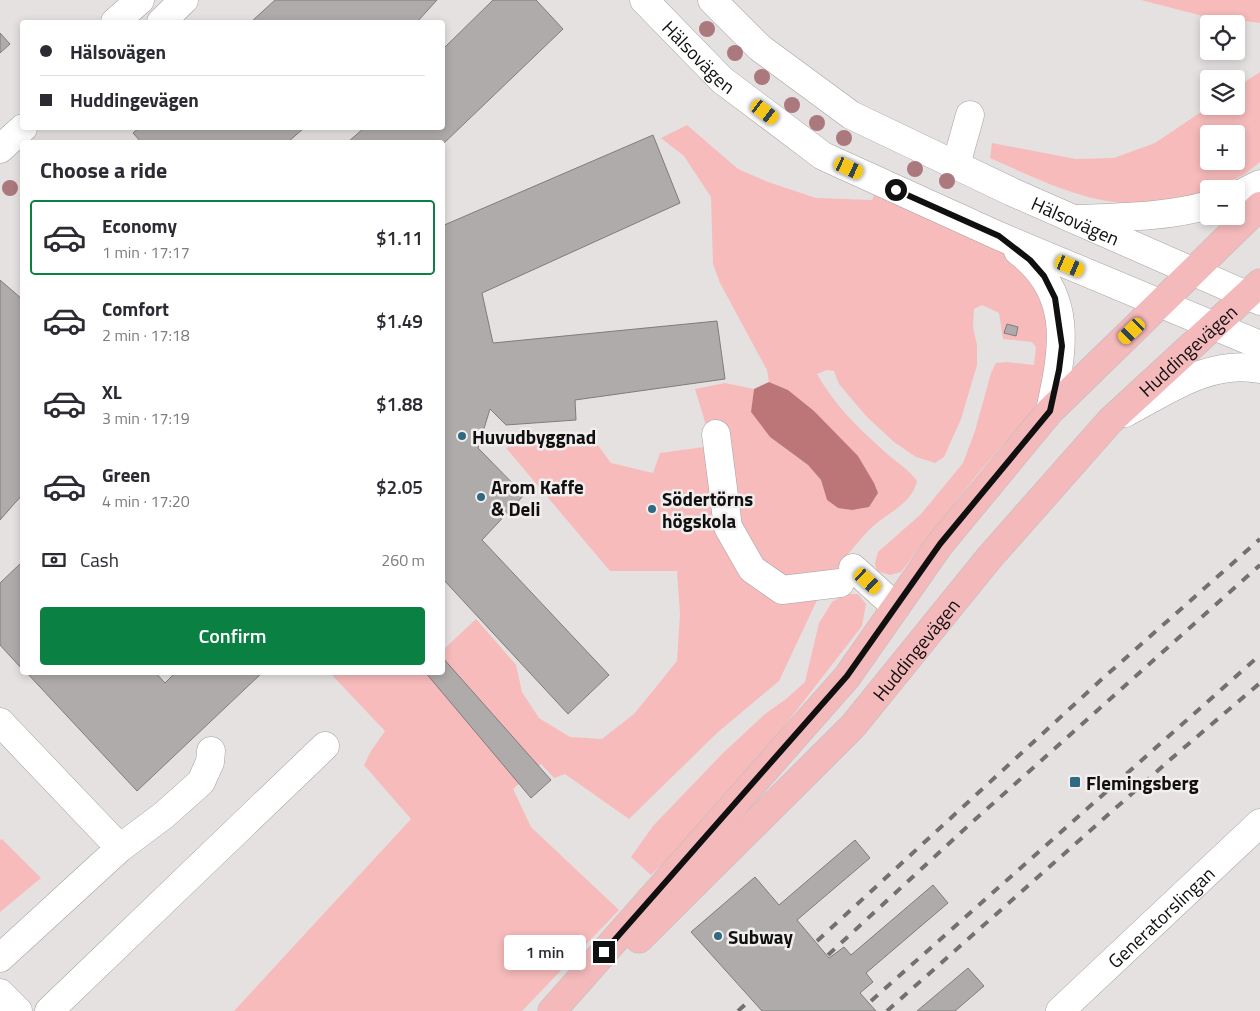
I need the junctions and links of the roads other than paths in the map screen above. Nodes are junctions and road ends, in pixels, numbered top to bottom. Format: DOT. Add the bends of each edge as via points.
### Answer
graph roads {
  1 [pos="140,0"];
  2 [pos="184,0"];
  3 [pos="644,0"];
  4 [pos="712,0"];
  5 [pos="117,20"];
  6 [pos="162,20"];
  7 [pos="970,115"];
  8 [pos="21,130"];
  9 [pos="0,149"];
  10 [pos="956,165"];
  11 [pos="1260,184"];
  12 [pos="1245,192"];
  13 [pos="1260,206"];
  14 [pos="1200,208"];
  15 [pos="1073,220"];
  16 [pos="999,236"];
  17 [pos="1192,272"];
  18 [pos="1255,293"];
  19 [pos="1160,304"];
  20 [pos="1212,325"];
  21 [pos="1257,360"];
  22 [pos="1050,411"];
  23 [pos="1110,420"];
  24 [pos="716,434"];
  25 [pos="896,607"];
  26 [pos="0,722"];
  27 [pos="325,746"];
  28 [pos="211,751"];
  29 [pos="1260,823"];
  30 [pos="120,848"];
  31 [pos="0,958"];
  32 [pos="0,993"];
  33 [pos="18,1011"];
  34 [pos="49,1011"];
  35 [pos="552,1011"];
  36 [pos="567,1011"];
  37 [pos="1060,1011"];
  1 -- 5 [label="street"];
  2 -- 6 [label="street"];
  3 -- 16 [label="street, Hälsovägen" via="722,80 823,156"];
  4 -- 10 [label="street, Hälsovägen" via="760,48 851,115"];
  7 -- 10 [label="street"];
  8 -- 9 [label="street"];
  10 -- 15 [label="street, Hälsovägen"];
  11 -- 12 [label="street"];
  13 -- 17 [label="main road, Huddingevägen"];
  14 -- 15 [label="street" via="1141,217"];
  15 -- 17 [label="street, Hälsovägen"];
  16 -- 19 [label="street, Hälsovägen"];
  16 -- 22 [label="street" via="1030,260 1044,276 1055,298 1062,346"];
  17 -- 18 [label="street, Hälsovägen"];
  17 -- 19 [label="main road, Huddingevägen"];
  18 -- 20 [label="main road, Huddingevägen"];
  19 -- 20 [label="street, Hälsovägen"];
  19 -- 22 [label="main road, Huddingevägen"];
  20 -- 21 [label="street, Hälsovägen"];
  20 -- 23 [label="main road, Huddingevägen"];
  21 -- 23 [label="street" via="1198,374"];
  22 -- 25 [label="main road, Huddingevägen" via="940,544"];
  23 -- 36 [label="main road, Huddingevägen" via="989,558 853,726"];
  24 -- 25 [label="street" via="728,527 752,569 782,590 847,576"];
  25 -- 35 [label="main road, Huddingevägen" via="847,676"];
  26 -- 30 [label="street"];
  27 -- 34 [label="street"];
  28 -- 30 [label="street" via="201,782"];
  29 -- 37 [label="street, Generatorslingan"];
  30 -- 31 [label="street"];
  32 -- 33 [label="street"];
}
